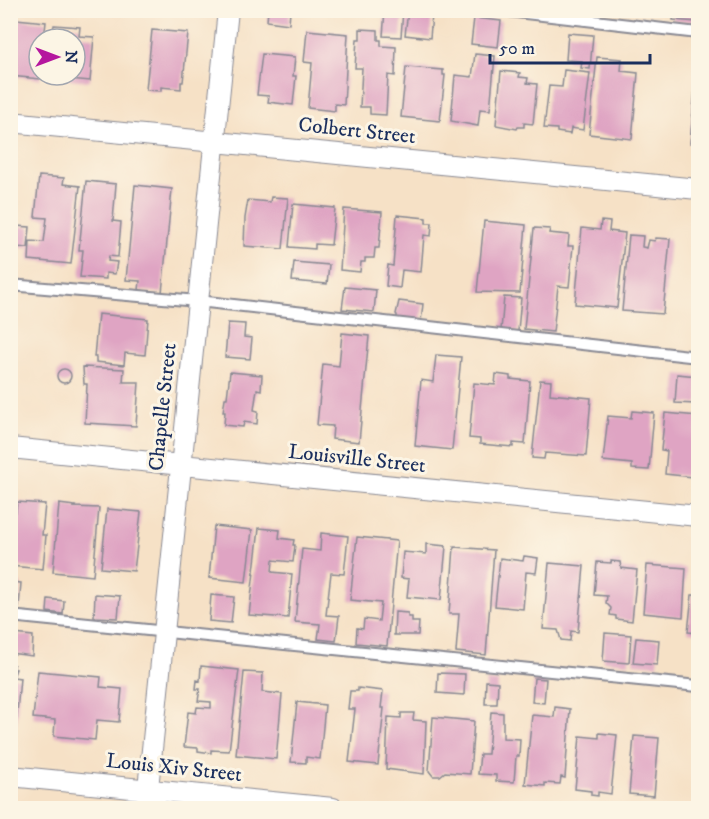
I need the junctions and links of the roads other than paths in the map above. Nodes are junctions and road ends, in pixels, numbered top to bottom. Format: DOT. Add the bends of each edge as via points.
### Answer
graph roads {
  1 [pos="228,10"];
  2 [pos="500,10"];
  3 [pos="699,33"];
  4 [pos="10,122"];
  5 [pos="214,141"];
  6 [pos="699,189"];
  7 [pos="10,285"];
  8 [pos="198,301"];
  9 [pos="699,357"];
  10 [pos="10,448"];
  11 [pos="181,465"];
  12 [pos="699,516"];
  13 [pos="10,616"];
  14 [pos="165,632"];
  15 [pos="699,686"];
  16 [pos="10,776"];
  17 [pos="147,799"];
  18 [pos="333,808"];
  1 -- 5 [label="street, Chapelle Street"];
  2 -- 3 [label="lane"];
  4 -- 5 [label="street, Colbert Street"];
  5 -- 6 [label="street, Colbert Street"];
  5 -- 8 [label="street, Chapelle Street"];
  7 -- 8 [label="lane"];
  8 -- 9 [label="lane"];
  8 -- 11 [label="street, Chapelle Street"];
  10 -- 11 [label="street, Louisville Street"];
  11 -- 12 [label="street, Louisville Street"];
  11 -- 14 [label="street, Chapelle Street"];
  13 -- 14 [label="lane"];
  14 -- 15 [label="lane"];
  14 -- 17 [label="street, Chapelle Street"];
  16 -- 17 [label="street, Louis Xiv Street"];
  17 -- 18 [label="street, Louis Xiv Street"];
}
